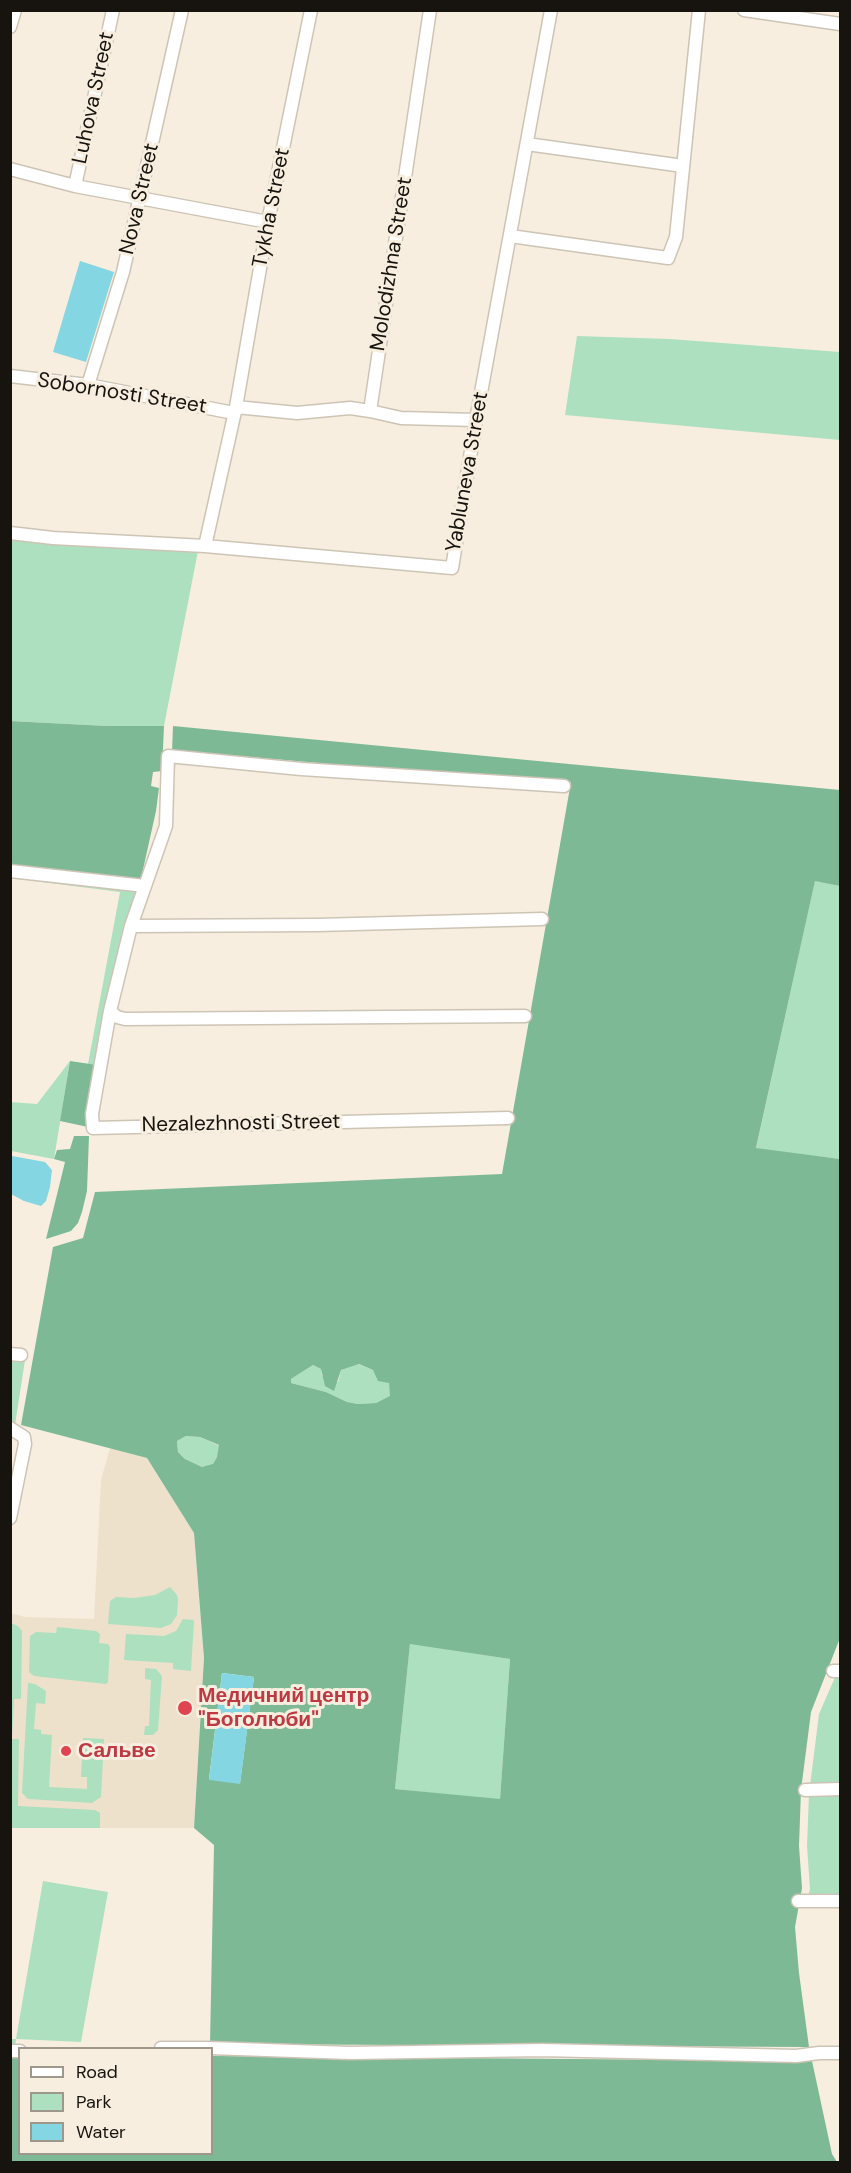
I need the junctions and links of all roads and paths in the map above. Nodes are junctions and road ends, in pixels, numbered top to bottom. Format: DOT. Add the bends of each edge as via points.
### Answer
graph roads {
  1 [pos="15,10"];
  2 [pos="113,10"];
  3 [pos="182,10"];
  4 [pos="311,10"];
  5 [pos="430,10"];
  6 [pos="551,10"];
  7 [pos="699,10"];
  8 [pos="744,10"];
  9 [pos="840,24"];
  10 [pos="10,27"];
  11 [pos="527,144"];
  12 [pos="683,166"];
  13 [pos="10,170"];
  14 [pos="75,186"];
  15 [pos="141,199"];
  16 [pos="268,222"];
  17 [pos="510,236"];
  18 [pos="10,376"];
  19 [pos="88,385"];
  20 [pos="235,410"];
  21 [pos="370,411"];
  22 [pos="477,420"];
  23 [pos="10,533"];
  24 [pos="205,546"];
  25 [pos="564,786"];
  26 [pos="10,871"];
  27 [pos="145,886"];
  28 [pos="542,919"];
  29 [pos="131,926"];
  30 [pos="110,1011"];
  31 [pos="525,1016"];
  32 [pos="508,1118"];
  33 [pos="10,1428"];
  34 [pos="10,1518"];
  35 [pos="840,1789"];
  36 [pos="806,1790"];
  37 [pos="798,1901"];
  38 [pos="840,1901"];
  39 [pos="213,2048"];
  40 [pos="840,2053"];
  1 -- 10 [label="street"];
  2 -- 14 [label="street, Luhova Street"];
  3 -- 15 [label="street, Nova Street"];
  4 -- 16 [label="street, Tykha Street"];
  5 -- 21 [label="street, Molodizhna Street"];
  6 -- 11 [label="street, Yabluneva Street"];
  7 -- 12 [label="street"];
  8 -- 9 [label="street"];
  11 -- 12 [label="street"];
  11 -- 17 [label="street, Yabluneva Street"];
  12 -- 17 [label="street" via="676,237 668,258"];
  13 -- 14 [label="street"];
  14 -- 15 [label="street"];
  15 -- 16 [label="street"];
  15 -- 19 [label="street, Nova Street"];
  16 -- 20 [label="street, Tykha Street"];
  17 -- 22 [label="street, Yabluneva Street"];
  18 -- 19 [label="street, Sobornosti Street"];
  19 -- 20 [label="street, Sobornosti Street"];
  20 -- 21 [label="street"];
  20 -- 24 [label="street, Tykha Street"];
  21 -- 22 [label="street" via="401,418"];
  22 -- 24 [label="street, Yabluneva Street" via="452,568"];
  23 -- 24 [label="street, Yabluneva Street"];
  25 -- 27 [label="street, Nezalezhnosti Street" via="168,756 166,826"];
  26 -- 27 [label="street"];
  27 -- 29 [label="street, Nezalezhnosti Street"];
  28 -- 29 [label="street"];
  29 -- 30 [label="street, Nezalezhnosti Street"];
  30 -- 31 [label="street" via="125,1019"];
  30 -- 32 [label="street, Nezalezhnosti Street" via="92,1114 93,1128"];
  33 -- 34 [label="street" via="24,1437 25,1444"];
  35 -- 36 [label="street"];
  37 -- 38 [label="street"];
  39 -- 40 [label="street" via="350,2053"];
}
